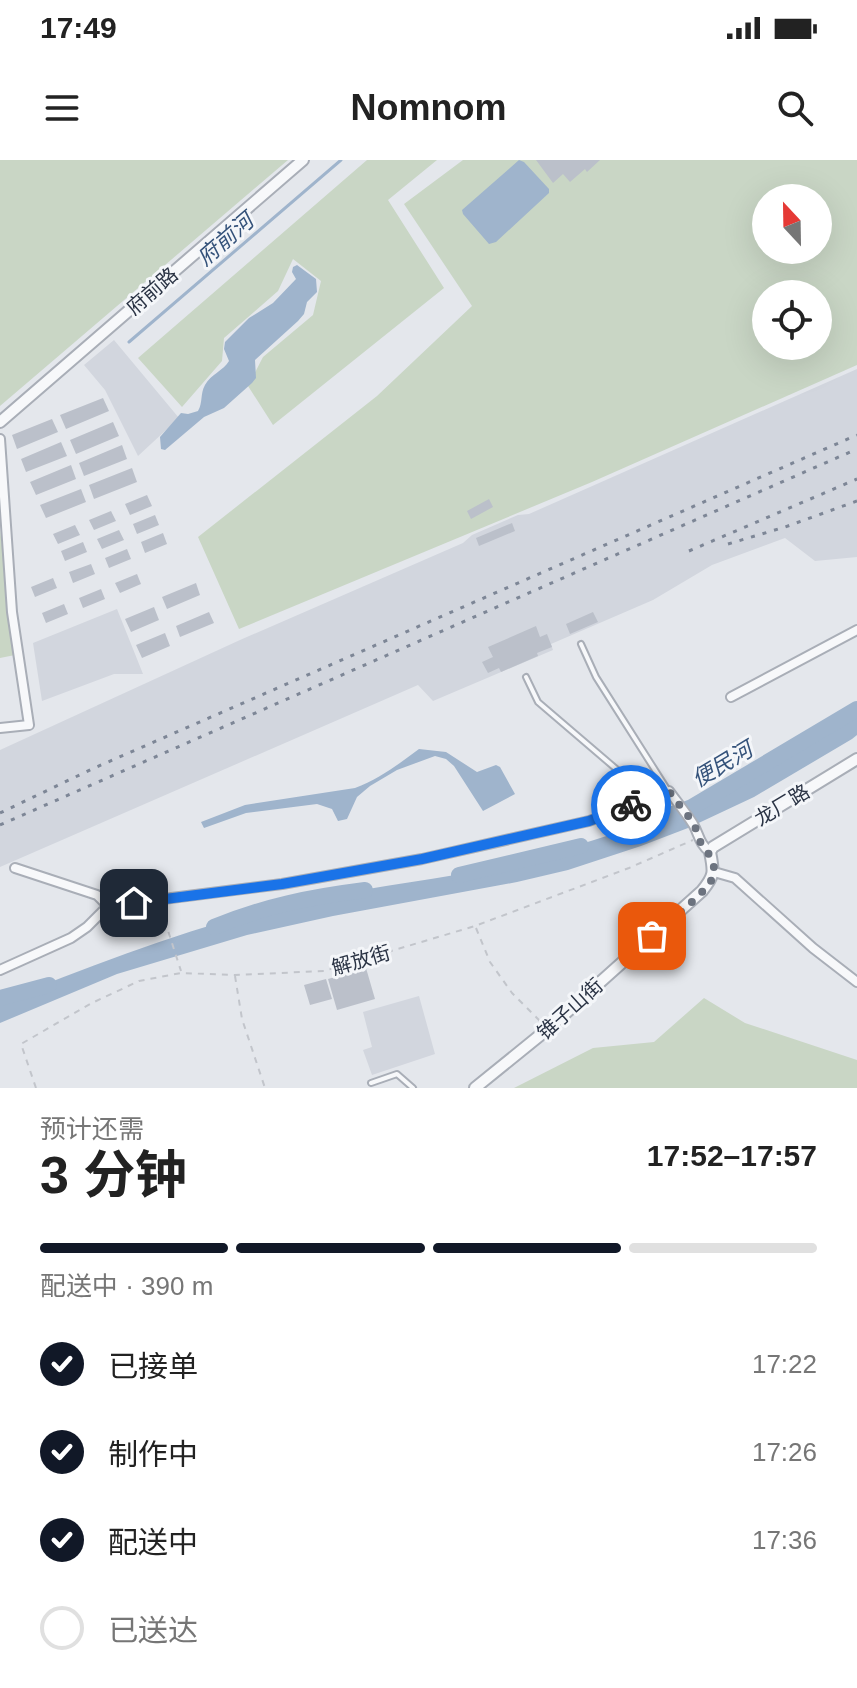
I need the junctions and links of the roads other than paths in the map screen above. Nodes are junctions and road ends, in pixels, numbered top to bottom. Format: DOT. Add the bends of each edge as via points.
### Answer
graph roads {
  1 [pos="303,160"];
  2 [pos="0,422"];
  3 [pos="0,439"];
  4 [pos="857,630"];
  5 [pos="581,644"];
  6 [pos="526,677"];
  7 [pos="731,697"];
  8 [pos="0,728"];
  9 [pos="857,759"];
  10 [pos="669,791"];
  11 [pos="650,798"];
  12 [pos="710,852"];
  13 [pos="15,868"];
  14 [pos="714,872"];
  15 [pos="108,906"];
  16 [pos="0,969"];
  17 [pos="857,982"];
  18 [pos="371,1083"];
  19 [pos="413,1088"];
  20 [pos="475,1088"];
  1 -- 2 [label="street, 府前路"];
  3 -- 8 [label="street" via="12,612 29,725"];
  4 -- 7 [label="street"];
  5 -- 10 [label="lane" via="596,677"];
  6 -- 11 [label="lane" via="538,702"];
  9 -- 12 [label="street, 龙厂路"];
  10 -- 11 [label="street"];
  10 -- 12 [label="street"];
  11 -- 15 [label="street" via="589,821 422,859 282,884"];
  12 -- 14 [label="street"];
  13 -- 15 [label="street" via="97,895"];
  14 -- 17 [label="street" via="735,878"];
  14 -- 20 [label="street, 锥子山街" via="691,903"];
  15 -- 16 [label="street" via="71,938"];
  18 -- 19 [label="lane" via="397,1074"];
}
